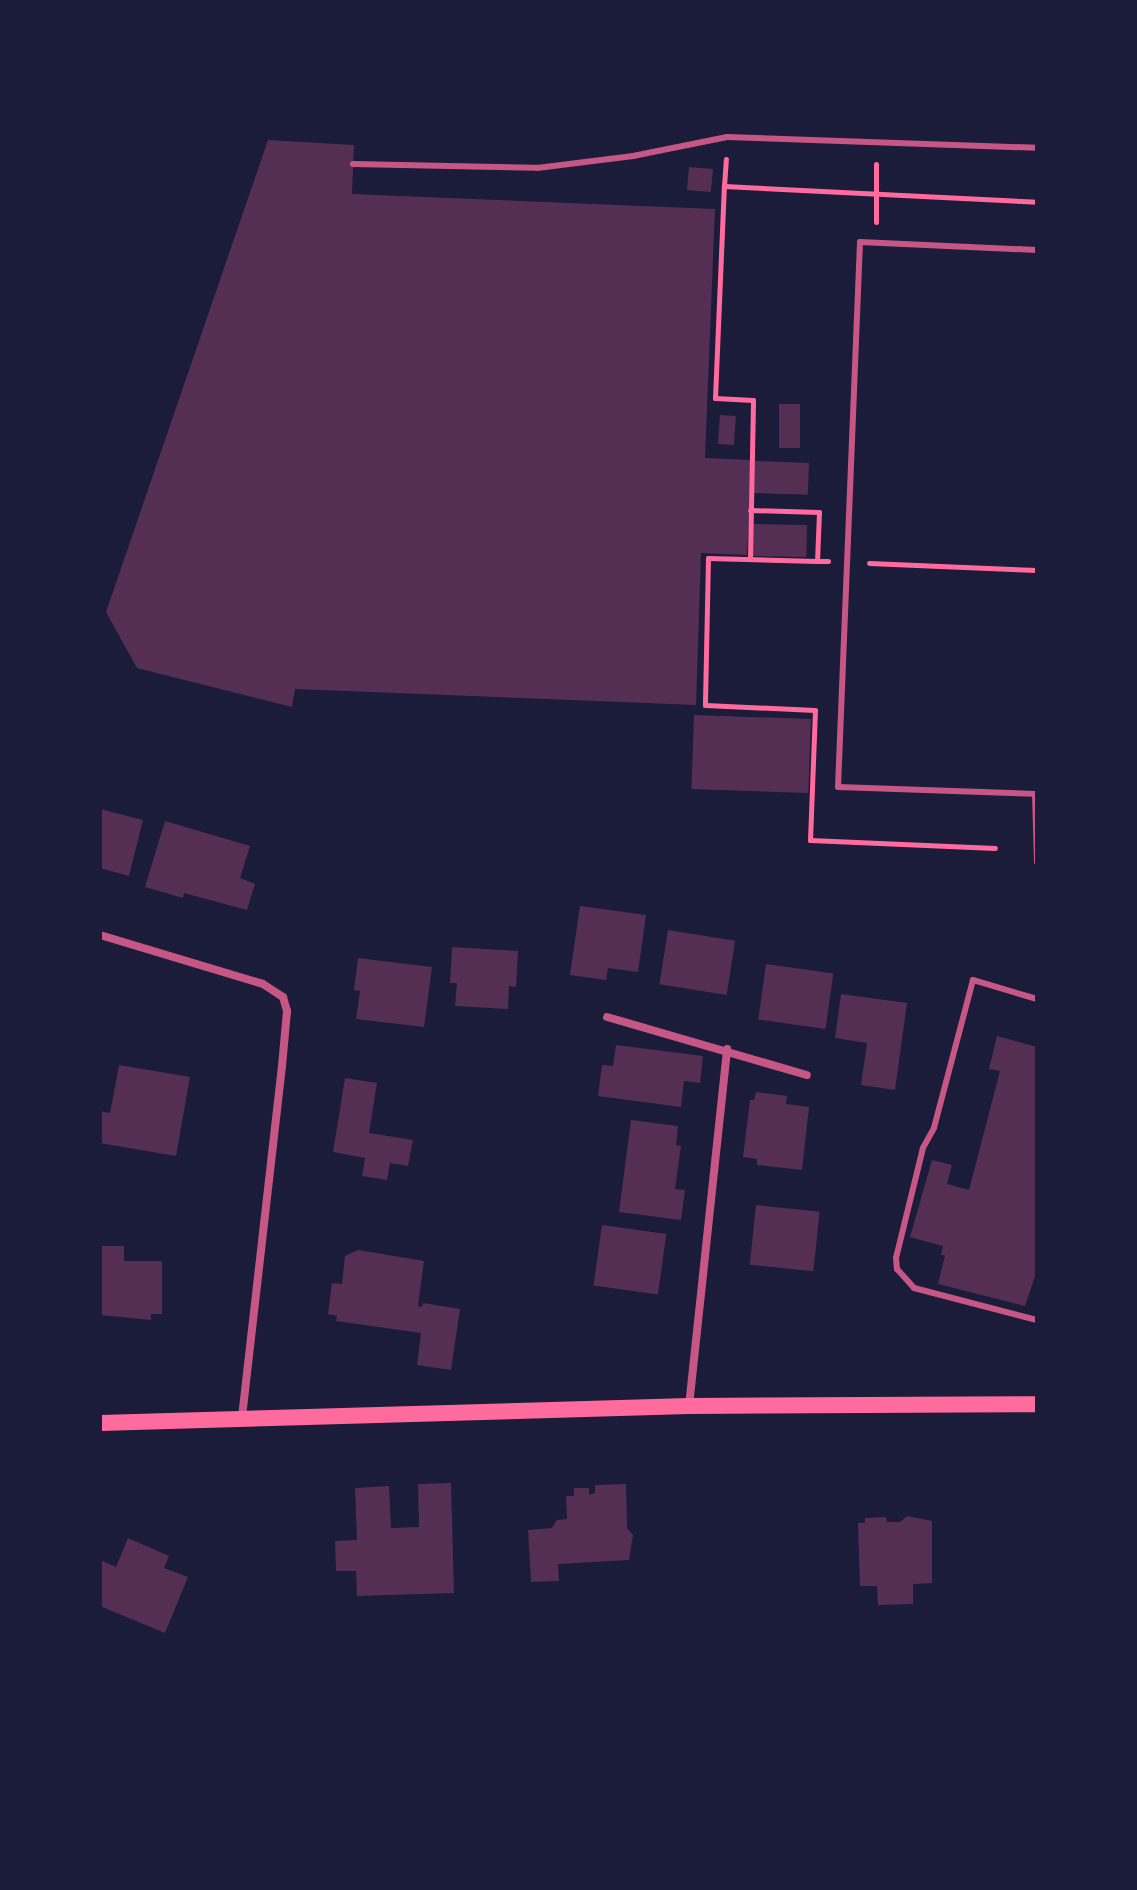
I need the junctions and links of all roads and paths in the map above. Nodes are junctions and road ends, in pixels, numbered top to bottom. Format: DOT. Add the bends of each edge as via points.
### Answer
graph roads {
  1 [pos="877,142"];
  2 [pos="1037,148"];
  3 [pos="353,164"];
  4 [pos="876,195"];
  5 [pos="1037,202"];
  6 [pos="875,243"];
  7 [pos="1037,250"];
  8 [pos="750,510"];
  9 [pos="750,559"];
  10 [pos="817,561"];
  11 [pos="828,561"];
  12 [pos="869,563"];
  13 [pos="1037,570"];
  14 [pos="995,848"];
  15 [pos="1037,862"];
  16 [pos="100,935"];
  17 [pos="1037,999"];
  18 [pos="607,1017"];
  19 [pos="727,1049"];
  20 [pos="807,1075"];
  21 [pos="1037,1320"];
  22 [pos="1037,1404"];
  23 [pos="689,1406"];
  24 [pos="242,1419"];
  25 [pos="100,1423"];
  1 -- 2 [label="lane"];
  1 -- 3 [label="lane" via="727,137 537,168"];
  1 -- 4 [label="path"];
  4 -- 5 [label="path"];
  4 -- 6 [label="path"];
  4 -- 8 [label="path" via="724,186 715,398 753,400"];
  6 -- 7 [label="lane"];
  6 -- 15 [label="lane" via="860,242 838,787 1035,794"];
  8 -- 9 [label="path"];
  8 -- 10 [label="path" via="819,512"];
  9 -- 10 [label="path"];
  9 -- 14 [label="path" via="708,558 705,705 815,710 810,840"];
  10 -- 11 [label="path"];
  12 -- 13 [label="path"];
  16 -- 24 [label="street" via="263,984 283,997 287,1011 282,1066"];
  17 -- 21 [label="lane" via="973,980 896,1258 897,1269 914,1288"];
  18 -- 19 [label="street"];
  19 -- 20 [label="street"];
  19 -- 23 [label="street"];
  22 -- 23 [label="main road"];
  23 -- 24 [label="main road"];
  24 -- 25 [label="main road"];
}
